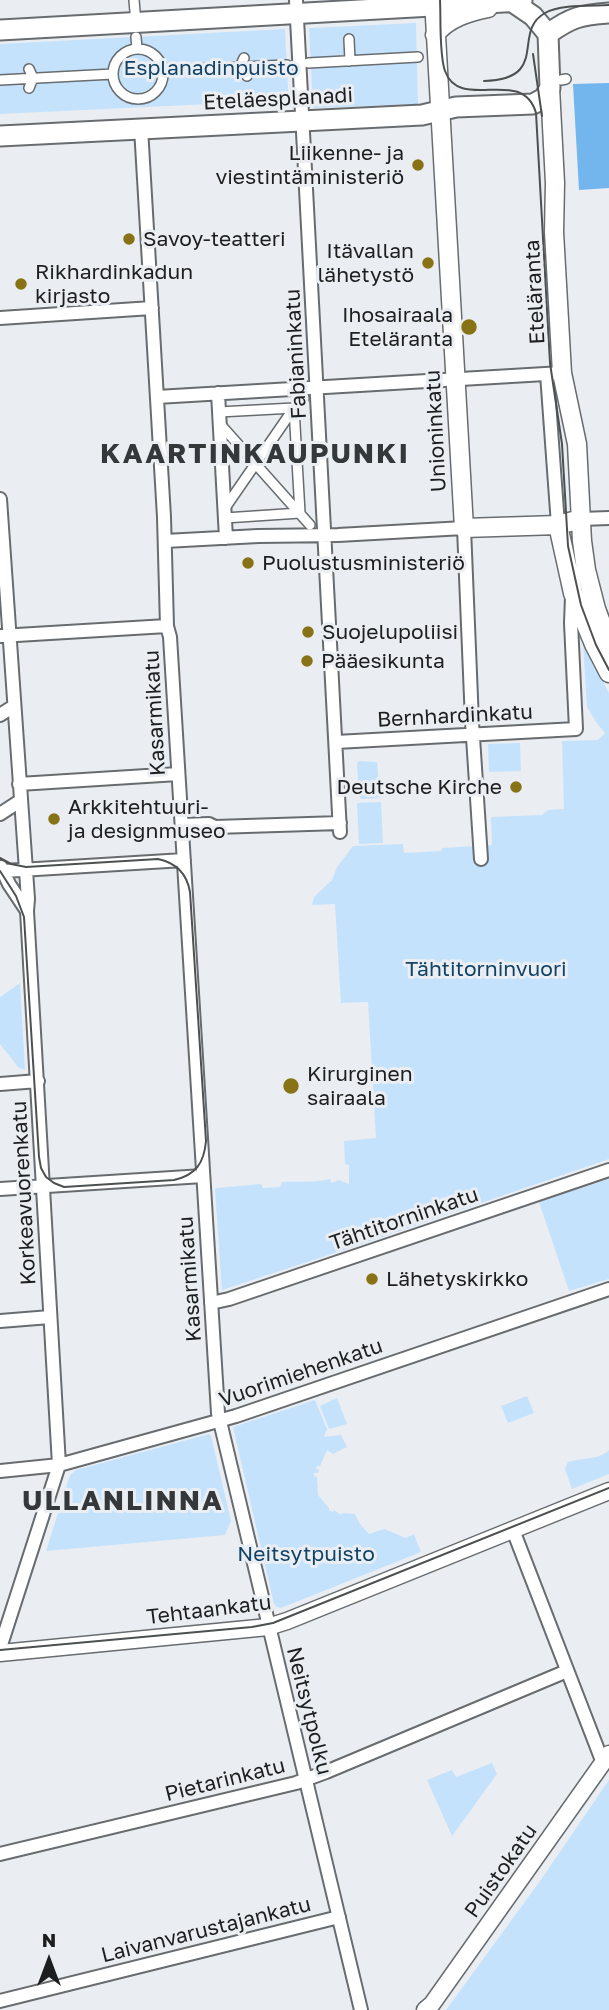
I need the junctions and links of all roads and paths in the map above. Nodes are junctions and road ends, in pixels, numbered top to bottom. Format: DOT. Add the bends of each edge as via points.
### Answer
graph roads {
  1 [pos="134,0"];
  2 [pos="522,1"];
  3 [pos="434,3"];
  4 [pos="296,7"];
  5 [pos="609,13"];
  6 [pos="0,30"];
  7 [pos="136,30"];
  8 [pos="548,34"];
  9 [pos="435,35"];
  10 [pos="349,39"];
  11 [pos="137,49"];
  12 [pos="412,59"];
  13 [pos="350,61"];
  14 [pos="242,62"];
  15 [pos="308,63"];
  16 [pos="287,65"];
  17 [pos="159,71"];
  18 [pos="113,74"];
  19 [pos="247,76"];
  20 [pos="0,80"];
  21 [pos="559,82"];
  22 [pos="440,110"];
  23 [pos="302,120"];
  24 [pos="141,128"];
  25 [pos="0,136"];
  26 [pos="152,308"];
  27 [pos="0,318"];
  28 [pos="554,374"];
  29 [pos="456,378"];
  30 [pos="317,387"];
  31 [pos="218,393"];
  32 [pos="157,397"];
  33 [pos="304,398"];
  34 [pos="294,408"];
  35 [pos="220,418"];
  36 [pos="255,463"];
  37 [pos="0,499"];
  38 [pos="225,513"];
  39 [pos="300,513"];
  40 [pos="609,517"];
  41 [pos="581,519"];
  42 [pos="310,525"];
  43 [pos="558,525"];
  44 [pos="464,528"];
  45 [pos="325,535"];
  46 [pos="226,538"];
  47 [pos="165,541"];
  48 [pos="573,593"];
  49 [pos="167,626"];
  50 [pos="5,636"];
  51 [pos="609,644"];
  52 [pos="609,673"];
  53 [pos="14,706"];
  54 [pos="0,715"];
  55 [pos="576,729"];
  56 [pos="473,734"];
  57 [pos="335,742"];
  58 [pos="178,774"];
  59 [pos="19,784"];
  60 [pos="20,801"];
  61 [pos="0,814"];
  62 [pos="182,825"];
  63 [pos="184,859"];
  64 [pos="481,859"];
  65 [pos="2,869"];
  66 [pos="26,871"];
  67 [pos="27,911"];
  68 [pos="37,1081"];
  69 [pos="0,1084"];
  70 [pos="609,1170"];
  71 [pos="203,1176"];
  72 [pos="44,1185"];
  73 [pos="0,1189"];
  74 [pos="609,1289"];
  75 [pos="211,1303"];
  76 [pos="50,1317"];
  77 [pos="0,1321"];
  78 [pos="219,1422"];
  79 [pos="59,1465"];
  80 [pos="0,1471"];
  81 [pos="609,1491"];
  82 [pos="513,1530"];
  83 [pos="268,1627"];
  84 [pos="0,1651"];
  85 [pos="567,1671"];
  86 [pos="606,1758"];
  87 [pos="307,1780"];
  88 [pos="0,1854"];
  89 [pos="339,1917"];
  90 [pos="0,2001"];
  91 [pos="361,2010"];
  92 [pos="425,2010"];
  1 -- 7 [label="street"];
  2 -- 3 [label="main road"];
  2 -- 8 [label="main road"];
  2 -- 9 [label="main road" via="459,16"];
  3 -- 4 [label="main road"];
  3 -- 9 [label="main road, Unioninkatu"];
  4 -- 7 [label="main road"];
  4 -- 23 [label="street, Fabianinkatu"];
  5 -- 8 [label="main road" via="569,20"];
  6 -- 7 [label="main road"];
  7 -- 11 [label="street"];
  8 -- 21 [label="main road, Eteläranta"];
  9 -- 22 [label="main road, Unioninkatu"];
  10 -- 13 [label="street"];
  11 -- 17 [label="street" via="156,56"];
  11 -- 18 [label="street" via="121,56"];
  12 -- 13 [label="street"];
  13 -- 15 [label="street"];
  14 -- 16 [label="street"];
  14 -- 17 [label="street"];
  14 -- 19 [label="street"];
  17 -- 18 [label="street" via="163,79 159,88 140,103 117,87"];
  18 -- 20 [label="street"];
  21 -- 22 [label="main road, Eteläesplanadi" via="533,104"];
  21 -- 28 [label="main road, Eteläranta"];
  22 -- 23 [label="main road, Eteläesplanadi" via="422,115"];
  22 -- 29 [label="main road, Unioninkatu"];
  23 -- 24 [label="main road, Eteläesplanadi"];
  23 -- 30 [label="street, Fabianinkatu"];
  24 -- 25 [label="main road, Eteläesplanadi"];
  24 -- 26 [label="street, Kasarmikatu"];
  26 -- 27 [label="street"];
  26 -- 32 [label="street, Kasarmikatu"];
  28 -- 29 [label="street"];
  28 -- 41 [label="main road, Eteläranta" via="577,444"];
  28 -- 43 [label="street, Eteläranta"];
  29 -- 30 [label="street"];
  29 -- 44 [label="main road, Unioninkatu"];
  30 -- 31 [label="street"];
  30 -- 45 [label="street, Fabianinkatu"];
  31 -- 32 [label="street"];
  31 -- 35 [label="street"];
  32 -- 47 [label="street, Kasarmikatu"];
  33 -- 34 [label="street"];
  34 -- 35 [label="street"];
  34 -- 36 [label="street"];
  34 -- 39 [label="street"];
  35 -- 36 [label="street"];
  35 -- 38 [label="street"];
  36 -- 38 [label="street"];
  36 -- 39 [label="street"];
  37 -- 50 [label="street, Korkeavuorenkatu"];
  38 -- 39 [label="street"];
  38 -- 46 [label="street"];
  39 -- 42 [label="street"];
  40 -- 41 [label="street"];
  41 -- 43 [label="main road"];
  41 -- 51 [label="main road, Eteläranta" via="592,594"];
  43 -- 44 [label="main road"];
  43 -- 48 [label="main road, Eteläranta"];
  44 -- 45 [label="street"];
  44 -- 56 [label="street, Unioninkatu"];
  45 -- 46 [label="street"];
  45 -- 57 [label="street, Fabianinkatu"];
  46 -- 47 [label="street"];
  47 -- 49 [label="street, Kasarmikatu"];
  48 -- 52 [label="main road"];
  48 -- 55 [label="street, Eteläranta"];
  49 -- 50 [label="street"];
  49 -- 58 [label="street, Kasarmikatu"];
  50 -- 53 [label="street, Korkeavuorenkatu"];
  53 -- 54 [label="street"];
  53 -- 59 [label="street, Korkeavuorenkatu"];
  55 -- 56 [label="street, Bernhardinkatu"];
  56 -- 57 [label="street, Bernhardinkatu"];
  56 -- 64 [label="street, Unioninkatu"];
  57 -- 62 [label="street, Fabianinkatu" via="340,828"];
  58 -- 59 [label="street"];
  58 -- 62 [label="street, Kasarmikatu"];
  59 -- 60 [label="street, Korkeavuorenkatu"];
  60 -- 61 [label="street"];
  60 -- 66 [label="street, Korkeavuorenkatu"];
  62 -- 63 [label="street, Kasarmikatu"];
  63 -- 66 [label="street"];
  63 -- 71 [label="street, Kasarmikatu"];
  65 -- 66 [label="street"];
  65 -- 67 [label="street"];
  66 -- 67 [label="street, Korkeavuorenkatu"];
  67 -- 68 [label="street, Korkeavuorenkatu"];
  68 -- 69 [label="street"];
  68 -- 72 [label="street, Korkeavuorenkatu"];
  70 -- 75 [label="street, Tähtitorninkatu"];
  71 -- 72 [label="street"];
  71 -- 75 [label="street, Kasarmikatu"];
  72 -- 73 [label="street"];
  72 -- 76 [label="street, Korkeavuorenkatu"];
  74 -- 78 [label="street, Vuorimiehenkatu"];
  75 -- 78 [label="street, Kasarmikatu"];
  76 -- 77 [label="street"];
  76 -- 79 [label="street, Korkeavuorenkatu"];
  78 -- 79 [label="street, Vuorimiehenkatu"];
  78 -- 83 [label="street, Neitsytpolku"];
  79 -- 80 [label="street, Vuorimiehenkatu"];
  79 -- 84 [label="street"];
  81 -- 82 [label="street, Tehtaankatu"];
  82 -- 83 [label="street, Tehtaankatu"];
  82 -- 85 [label="street"];
  83 -- 84 [label="street, Tehtaankatu"];
  83 -- 87 [label="street, Neitsytpolku"];
  85 -- 86 [label="street"];
  85 -- 87 [label="street, Pietarinkatu"];
  86 -- 92 [label="street, Puistokatu"];
  87 -- 88 [label="street, Pietarinkatu"];
  87 -- 89 [label="street, Neitsytpolku"];
  89 -- 90 [label="street, Laivanvarustajankatu"];
  89 -- 91 [label="street, Neitsytpolku"];
}
